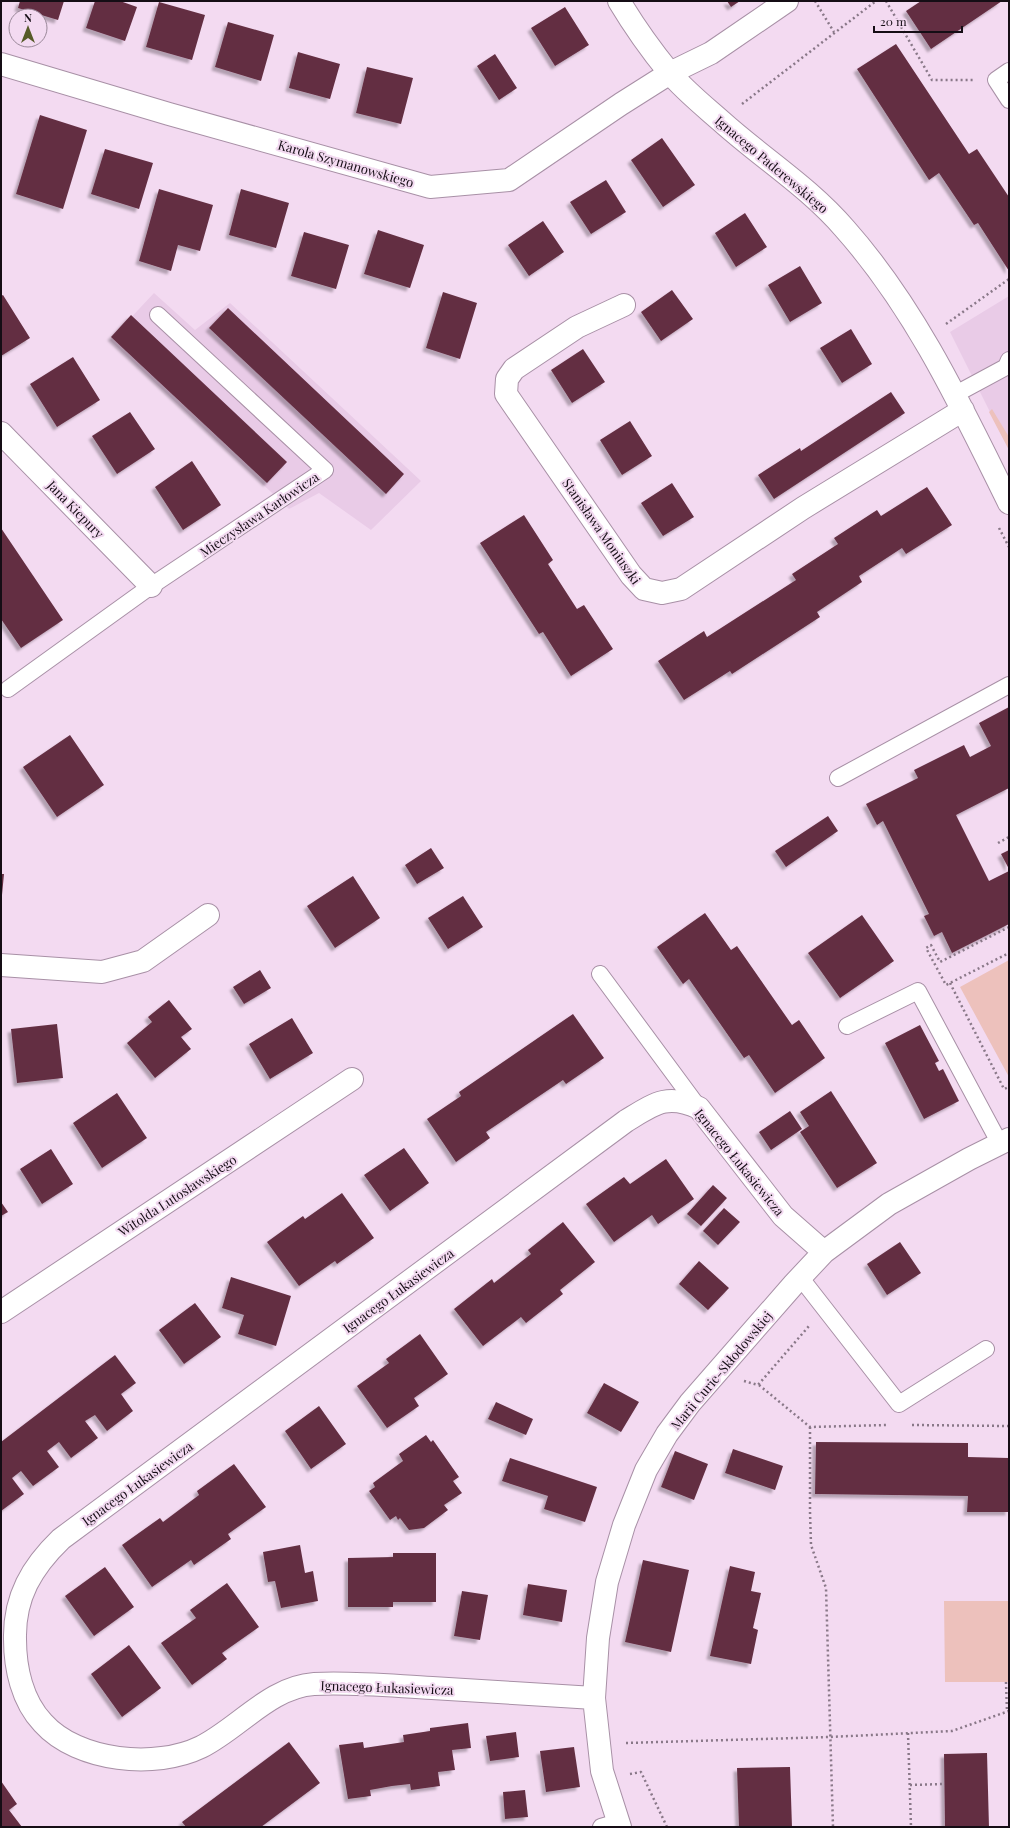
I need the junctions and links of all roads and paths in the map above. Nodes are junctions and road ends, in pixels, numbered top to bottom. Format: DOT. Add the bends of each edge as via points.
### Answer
graph roads {
  1 [pos="619,1"];
  2 [pos="787,1"];
  3 [pos="815,1"];
  4 [pos="876,1"];
  5 [pos="886,1"];
  6 [pos="834,32"];
  7 [pos="1,64"];
  8 [pos="670,73"];
  9 [pos="1003,76"];
  10 [pos="1009,100"];
  11 [pos="721,122"];
  12 [pos="1009,279"];
  13 [pos="624,304"];
  14 [pos="158,315"];
  15 [pos="940,328"];
  16 [pos="1008,366"];
  17 [pos="959,403"];
  18 [pos="1,432"];
  19 [pos="1009,503"];
  20 [pos="151,586"];
  21 [pos="1009,686"];
  22 [pos="8,689"];
  23 [pos="838,778"];
  24 [pos="1009,837"];
  25 [pos="998,843"];
  26 [pos="208,915"];
  27 [pos="1009,927"];
  28 [pos="1009,953"];
  29 [pos="1,965"];
  30 [pos="600,974"];
  31 [pos="950,983"];
  32 [pos="848,1026"];
  33 [pos="352,1079"];
  34 [pos="1009,1087"];
  35 [pos="699,1108"];
  36 [pos="1005,1142"];
  37 [pos="824,1252"];
  38 [pos="800,1277"];
  39 [pos="825,1308"];
  40 [pos="1,1312"];
  41 [pos="986,1349"];
  42 [pos="739,1380"];
  43 [pos="758,1385"];
  44 [pos="1006,1682"];
  45 [pos="594,1698"];
  46 [pos="1008,1711"];
  47 [pos="908,1733"];
  48 [pos="830,1737"];
  49 [pos="625,1743"];
  50 [pos="628,1775"];
  51 [pos="944,1784"];
  52 [pos="910,1785"];
  53 [pos="613,1825"];
  54 [pos="667,1827"];
  55 [pos="832,1827"];
  56 [pos="911,1827"];
  1 -- 8 [label="street, Ignacego Paderewskiego" via="639,33"];
  2 -- 8 [label="street, Karola Szymanowskiego" via="711,53"];
  3 -- 6 [label="path"];
  4 -- 6 [label="path"];
  5 -- 9 [label="path" via="932,80"];
  6 -- 11 [label="path"];
  7 -- 8 [label="street, Karola Szymanowskiego" via="430,187 509,180"];
  8 -- 11 [label="street, Ignacego Paderewskiego"];
  9 -- 10 [label="lane"];
  11 -- 17 [label="street, Ignacego Paderewskiego" via="810,193 846,229 904,304"];
  12 -- 15 [label="path"];
  13 -- 17 [label="street, Stanisława Moniuszki" via="577,327 514,370 507,379 506,394 631,575 644,589 662,593 681,589"];
  14 -- 20 [label="lane, Mieczysława Karłowicza" via="325,470"];
  16 -- 17 [label="lane"];
  17 -- 19 [label="street, Ignacego Paderewskiego"];
  18 -- 20 [label="street, Jana Kiepury"];
  20 -- 22 [label="lane, Mieczysława Karłowicza"];
  21 -- 23 [label="lane"];
  24 -- 25 [label="path"];
  26 -- 29 [label="street" via="143,961 102,972"];
  27 -- 31 [label="path" via="940,962 931,945 926,948 946,985"];
  28 -- 31 [label="path"];
  30 -- 35 [label="lane"];
  31 -- 34 [label="path" via="1004,1090"];
  32 -- 36 [label="lane" via="918,991"];
  33 -- 40 [label="street, Witolda Lutosławskiego"];
  35 -- 37 [label="street, Ignacego Łukasiewicza" via="783,1216"];
  35 -- 45 [label="street, Ignacego Łukasiewicza" via="683,1100 666,1100 649,1106 626,1121 61,1538 32,1572 22,1594 15,1636 20,1683 31,1707 43,1724 80,1748 130,1759 157,1759 202,1747 274,1698 311,1685 352,1683"];
  36 -- 37 [label="street, Marii Curie-Skłodowskiej" via="889,1204"];
  37 -- 38 [label="street, Marii Curie-Skłodowskiej"];
  38 -- 39 [label="lane"];
  38 -- 45 [label="street, Marii Curie-Skłodowskiej" via="690,1403 667,1434 646,1470 624,1525 606,1582 598,1638"];
  39 -- 41 [label="lane" via="899,1404"];
  39 -- 43 [label="path"];
  42 -- 43 [label="path"];
  43 -- 48 [label="path" via="810,1427 811,1545 826,1588"];
  44 -- 46 [label="path"];
  45 -- 53 [label="street, Marii Curie-Skłodowskiej" via="602,1771"];
  46 -- 47 [label="path" via="952,1731"];
  47 -- 48 [label="path"];
  47 -- 52 [label="path"];
  48 -- 49 [label="path"];
  48 -- 55 [label="path"];
  50 -- 54 [label="path" via="641,1772"];
  51 -- 52 [label="path"];
  52 -- 56 [label="path"];
}
